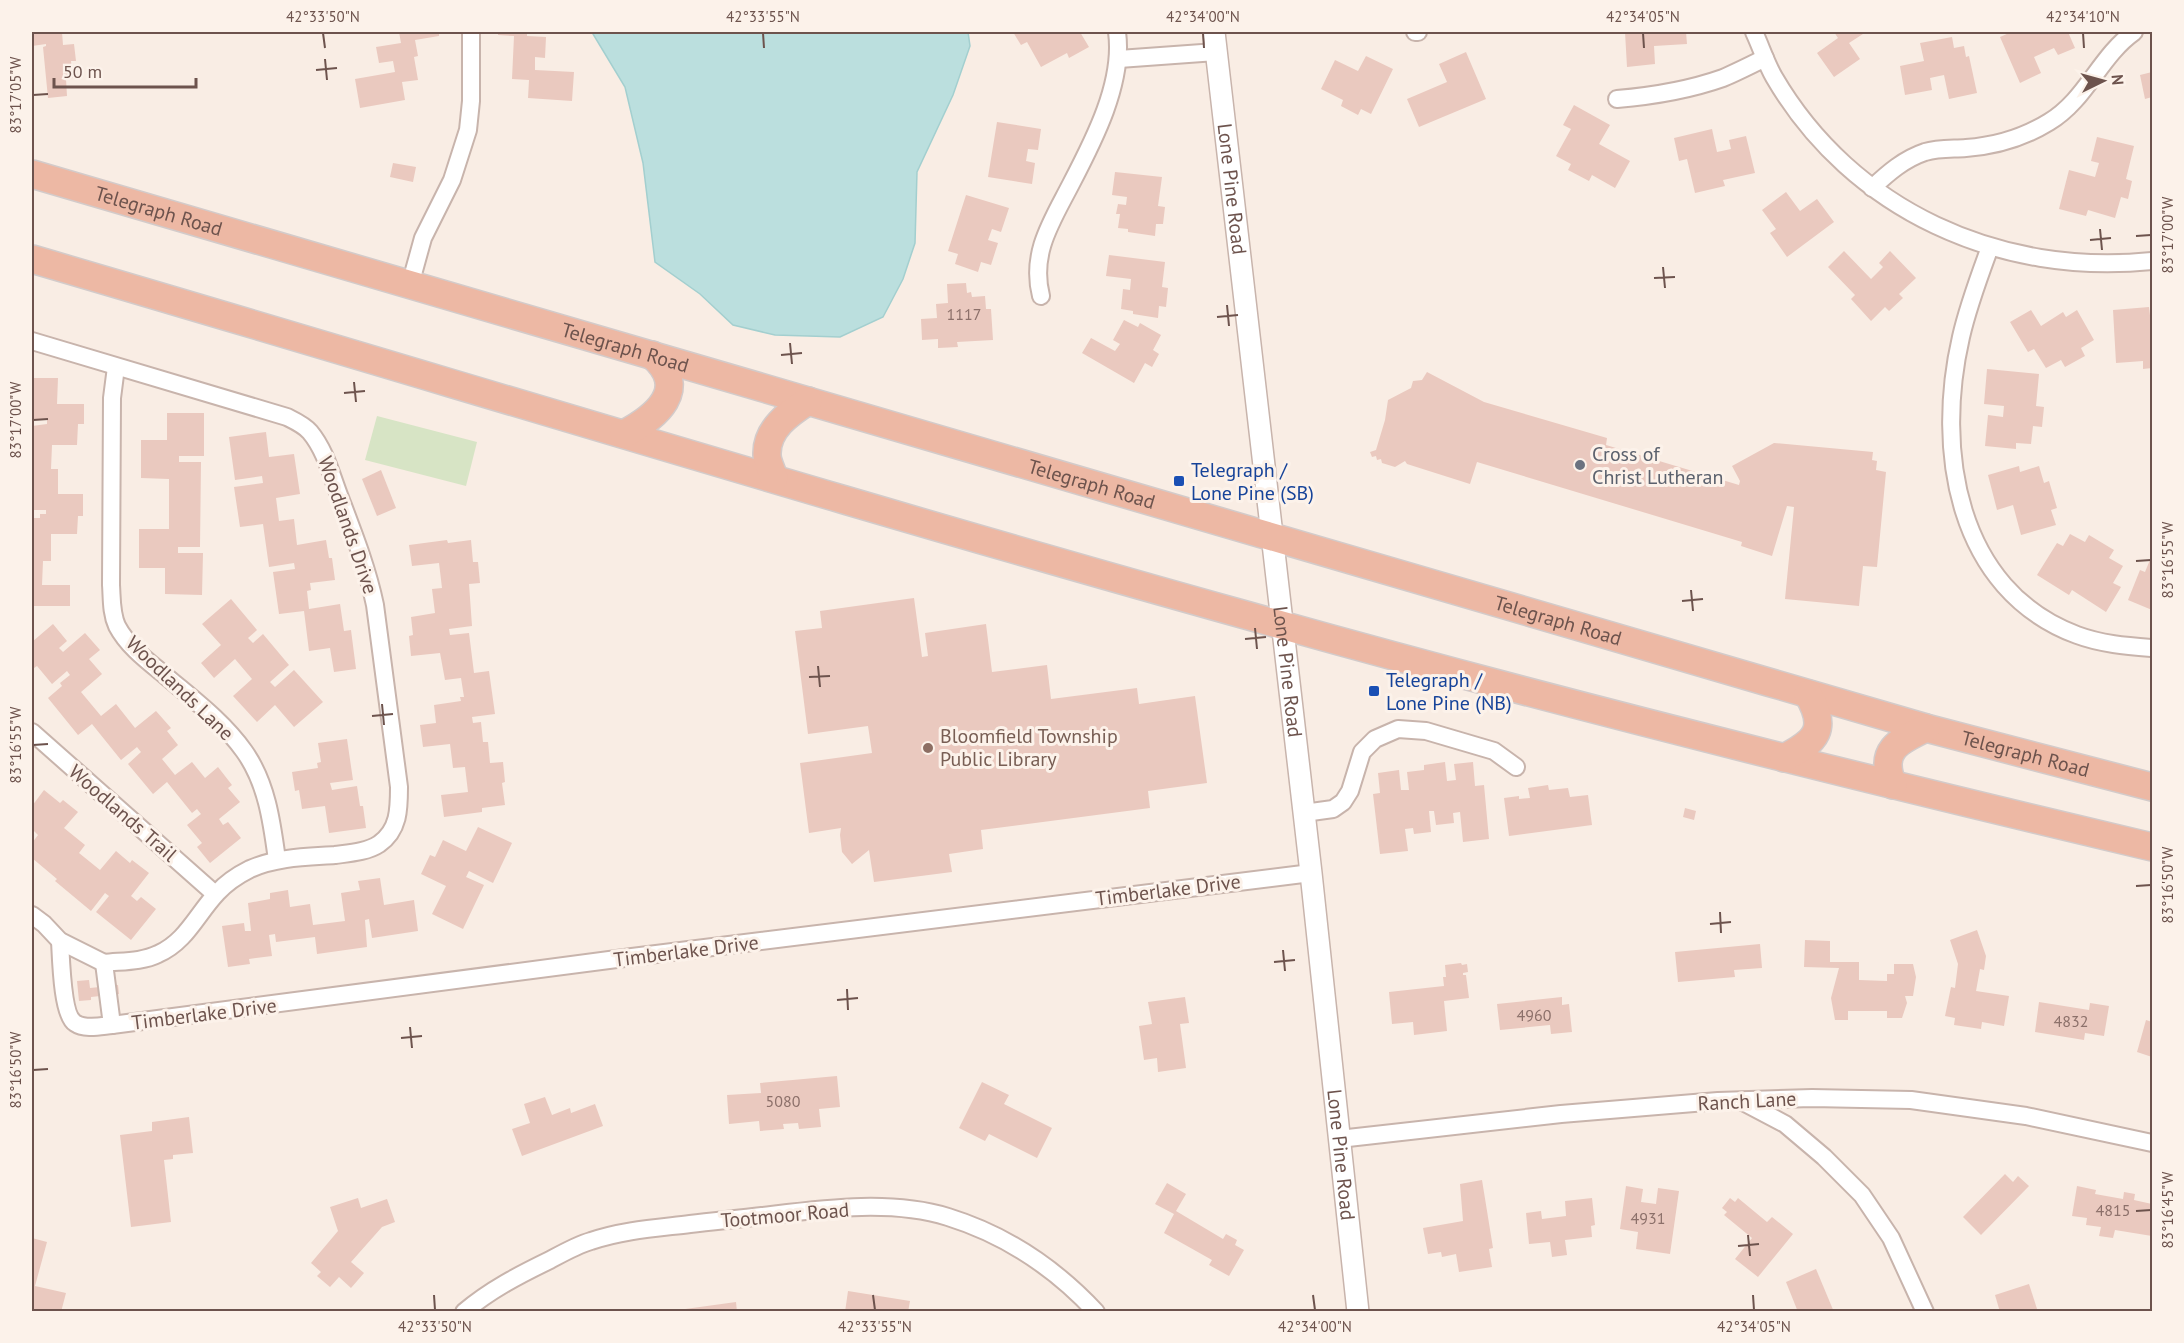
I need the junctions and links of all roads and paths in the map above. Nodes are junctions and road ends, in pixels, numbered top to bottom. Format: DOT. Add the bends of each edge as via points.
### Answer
graph roads {
  1 [pos="471,32"];
  2 [pos="1117,32"];
  3 [pos="1754,32"];
  4 [pos="2134,32"];
  5 [pos="1215,42"];
  6 [pos="1765,58"];
  7 [pos="1119,59"];
  8 [pos="1617,99"];
  9 [pos="32,174"];
  10 [pos="1872,188"];
  11 [pos="1990,247"];
  12 [pos="32,259"];
  13 [pos="2152,261"];
  14 [pos="410,285"];
  15 [pos="1041,296"];
  16 [pos="32,341"];
  17 [pos="652,355"];
  18 [pos="116,367"];
  19 [pos="808,401"];
  20 [pos="624,434"];
  21 [pos="774,478"];
  22 [pos="1272,537"];
  23 [pos="1282,625"];
  24 [pos="2152,648"];
  25 [pos="1808,694"];
  26 [pos="1926,728"];
  27 [pos="32,732"];
  28 [pos="1784,758"];
  29 [pos="1516,767"];
  30 [pos="1893,785"];
  31 [pos="2152,787"];
  32 [pos="1304,813"];
  33 [pos="2152,847"];
  34 [pos="277,860"];
  35 [pos="1311,873"];
  36 [pos="215,894"];
  37 [pos="32,915"];
  38 [pos="60,940"];
  39 [pos="104,963"];
  40 [pos="112,1025"];
  41 [pos="1740,1100"];
  42 [pos="1339,1138"];
  43 [pos="2152,1143"];
  44 [pos="464,1311"];
  45 [pos="1096,1311"];
  46 [pos="1358,1311"];
  47 [pos="1925,1311"];
  1 -- 14 [label="street" via="468,130 452,180 423,238"];
  2 -- 7 [label="street"];
  3 -- 6 [label="street"];
  4 -- 10 [label="street" via="2110,52 2082,92 2052,121 1995,145 1926,152 1898,165"];
  5 -- 7 [label="street"];
  5 -- 22 [label="street, Lone Pine Road"];
  6 -- 8 [label="street" via="1700,85"];
  6 -- 10 [label="street" via="1784,92 1820,139"];
  7 -- 15 [label="street" via="1091,144 1046,233 1038,262"];
  9 -- 14 [label="highway, Telegraph Road"];
  10 -- 11 [label="street" via="1918,216"];
  11 -- 13 [label="street" via="2074,262"];
  11 -- 24 [label="street" via="1960,338 1955,376 1952,444 1968,528 1990,568 2041,617 2098,642"];
  12 -- 20 [label="highway"];
  14 -- 17 [label="highway, Telegraph Road"];
  16 -- 18 [label="street, Woodlands Drive"];
  17 -- 19 [label="highway, Telegraph Road"];
  17 -- 20 [label="highway" via="666,372 667,397 645,423"];
  18 -- 34 [label="street, Woodlands Lane" via="112,398 111,585 117,624 126,640 220,724 245,752 262,784"];
  18 -- 34 [label="street, Woodlands Drive" via="287,417 304,427 321,447 363,558 375,605 399,787 395,825 378,845 365,850"];
  19 -- 21 [label="highway" via="787,414 770,438 767,456"];
  19 -- 22 [label="highway, Telegraph Road"];
  20 -- 21 [label="highway"];
  21 -- 23 [label="highway"];
  22 -- 23 [label="street, Lone Pine Road"];
  22 -- 25 [label="highway, Telegraph Road"];
  23 -- 28 [label="highway"];
  23 -- 32 [label="street, Lone Pine Road"];
  25 -- 26 [label="highway, Telegraph Road"];
  25 -- 28 [label="highway" via="1818,712 1818,731 1810,742"];
  26 -- 30 [label="highway" via="1900,742 1889,756 1888,773"];
  26 -- 31 [label="highway, Telegraph Road"];
  27 -- 36 [label="street, Woodlands Trail"];
  28 -- 30 [label="highway"];
  29 -- 32 [label="street" via="1494,751 1426,731 1398,729 1375,739 1362,752 1343,802 1333,808"];
  30 -- 33 [label="highway"];
  32 -- 35 [label="street, Lone Pine Road"];
  34 -- 36 [label="street, Woodlands Drive" via="247,871"];
  35 -- 40 [label="street, Timberlake Drive"];
  35 -- 42 [label="street, Lone Pine Road"];
  36 -- 39 [label="street, Woodlands Drive" via="182,938 168,949 156,956"];
  37 -- 38 [label="street"];
  38 -- 39 [label="street"];
  38 -- 40 [label="street, Timberlake Drive" via="67,1012 74,1023 85,1027"];
  39 -- 40 [label="street"];
  41 -- 42 [label="street, Ranch Lane"];
  41 -- 43 [label="street, Ranch Lane" via="1911,1100 2026,1116"];
  41 -- 47 [label="street" via="1785,1124 1862,1195 1891,1238"];
  42 -- 46 [label="street, Lone Pine Road"];
  44 -- 45 [label="street, Tootmoor Road" via="525,1272 591,1240 789,1212 887,1208 946,1216 994,1234 1050,1269"];
}
